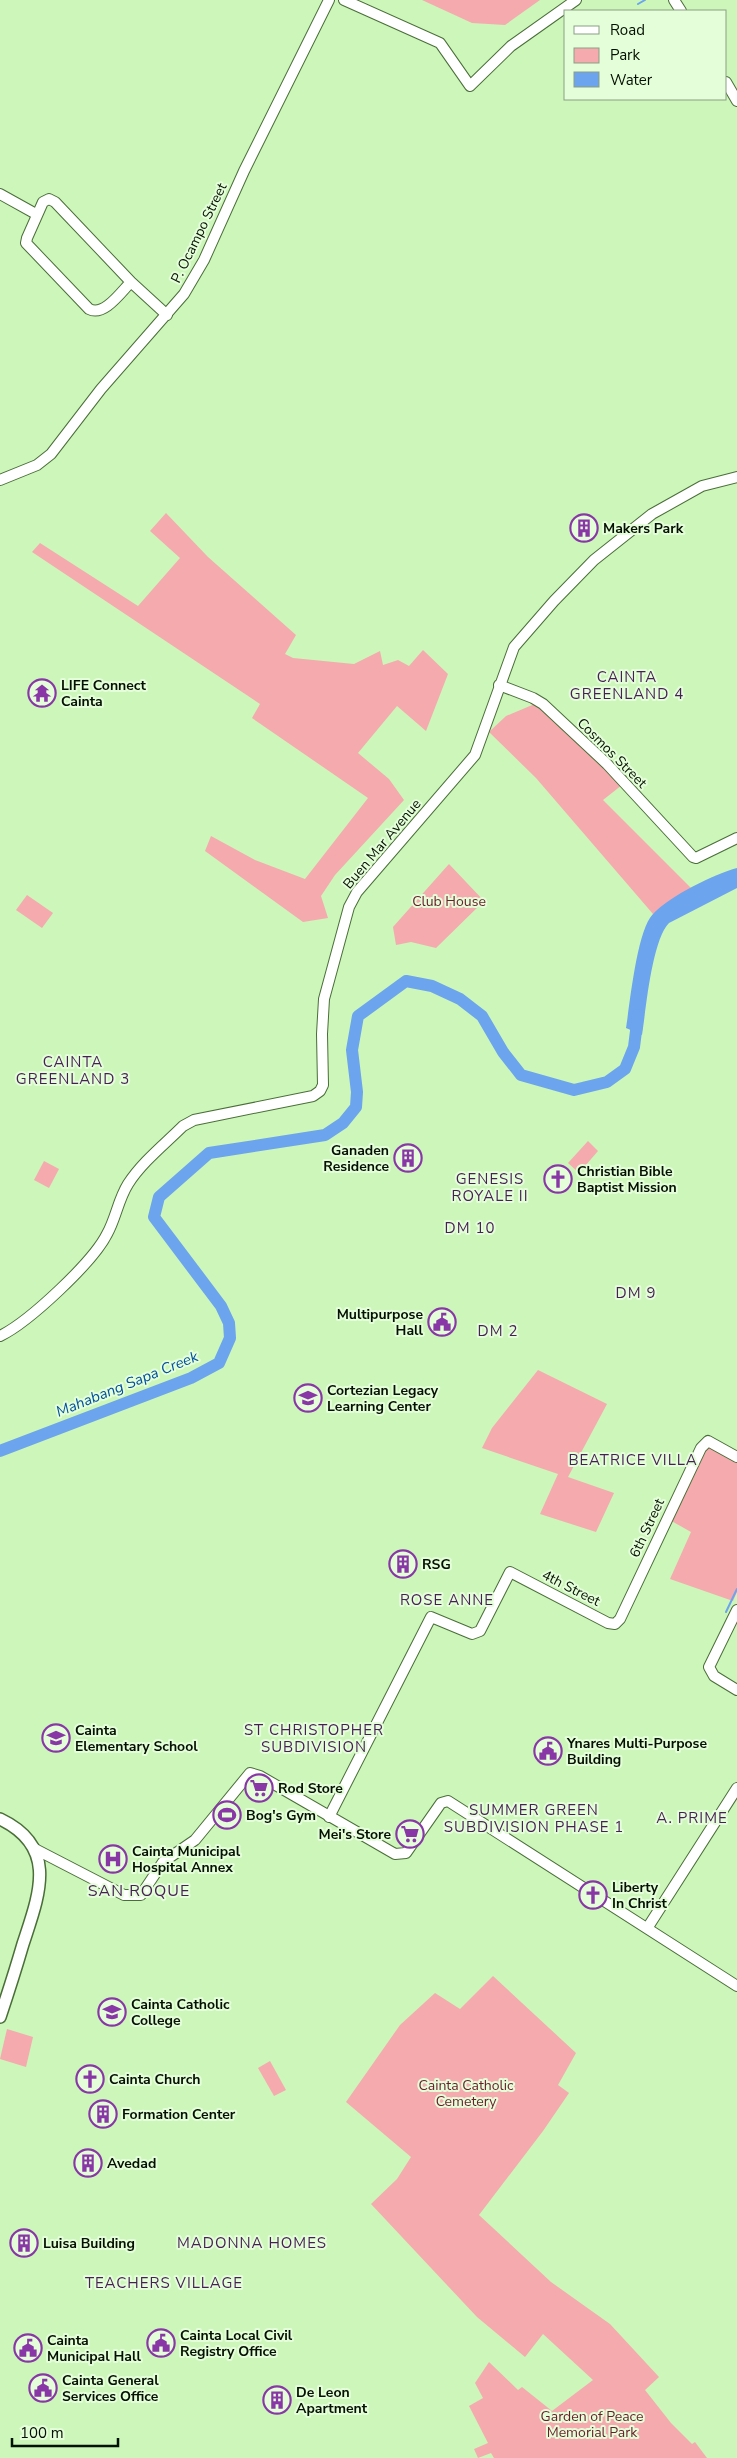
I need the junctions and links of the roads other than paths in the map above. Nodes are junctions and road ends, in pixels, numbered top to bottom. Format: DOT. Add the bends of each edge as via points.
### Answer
graph roads {
  1 [pos="329,0"];
  2 [pos="344,0"];
  3 [pos="576,0"];
  4 [pos="727,84"];
  5 [pos="737,101"];
  6 [pos="0,194"];
  7 [pos="36,214"];
  8 [pos="131,282"];
  9 [pos="167,315"];
  10 [pos="737,476"];
  11 [pos="0,480"];
  12 [pos="499,685"];
  13 [pos="737,838"];
  14 [pos="1,1336"];
  15 [pos="737,1457"];
  16 [pos="737,1610"];
  17 [pos="620,1619"];
  18 [pos="737,1690"];
  19 [pos="737,1788"];
  20 [pos="329,1817"];
  21 [pos="0,1819"];
  22 [pos="35,1849"];
  23 [pos="648,1927"];
  24 [pos="737,1986"];
  25 [pos="4,1989"];
  26 [pos="0,2017"];
  1 -- 9 [label="street, P. Ocampo Street" via="194,280"];
  2 -- 3 [label="street" via="440,43 470,86 511,46"];
  4 -- 5 [label="street"];
  6 -- 7 [label="street"];
  7 -- 8 [label="street" via="46,200 52,200"];
  7 -- 8 [label="street" via="26,243 89,309 94,312 103,310"];
  8 -- 9 [label="street"];
  9 -- 11 [label="street, P. Ocampo Street" via="101,389 51,454 37,466"];
  10 -- 12 [label="street, Buen Mar Avenue" via="702,486 675,499 594,560 518,642"];
  12 -- 13 [label="street, Cosmos Street" via="543,704 607,764 693,857"];
  12 -- 14 [label="street, Buen Mar Avenue" via="475,755 357,892 349,907 324,999 323,1085 320,1091 312,1096 194,1120 184,1126 129,1183 118,1201 107,1234 94,1252 43,1306"];
  15 -- 17 [label="street, 6th Street" via="708,1441 701,1448"];
  16 -- 18 [label="street" via="709,1667 714,1676"];
  17 -- 20 [label="street, 4th Street" via="615,1624 608,1623 510,1572 480,1631 472,1634 431,1617"];
  19 -- 23 [label="street"];
  20 -- 22 [label="street" via="250,1773 195,1840 163,1862 141,1895 136,1897 120,1894"];
  20 -- 23 [label="street" via="386,1851 401,1855 406,1853 441,1803 451,1802"];
  21 -- 22 [label="main road" via="17,1829"];
  22 -- 25 [label="main road" via="40,1873 36,1903"];
  23 -- 24 [label="street"];
  25 -- 26 [label="main road"];
}
